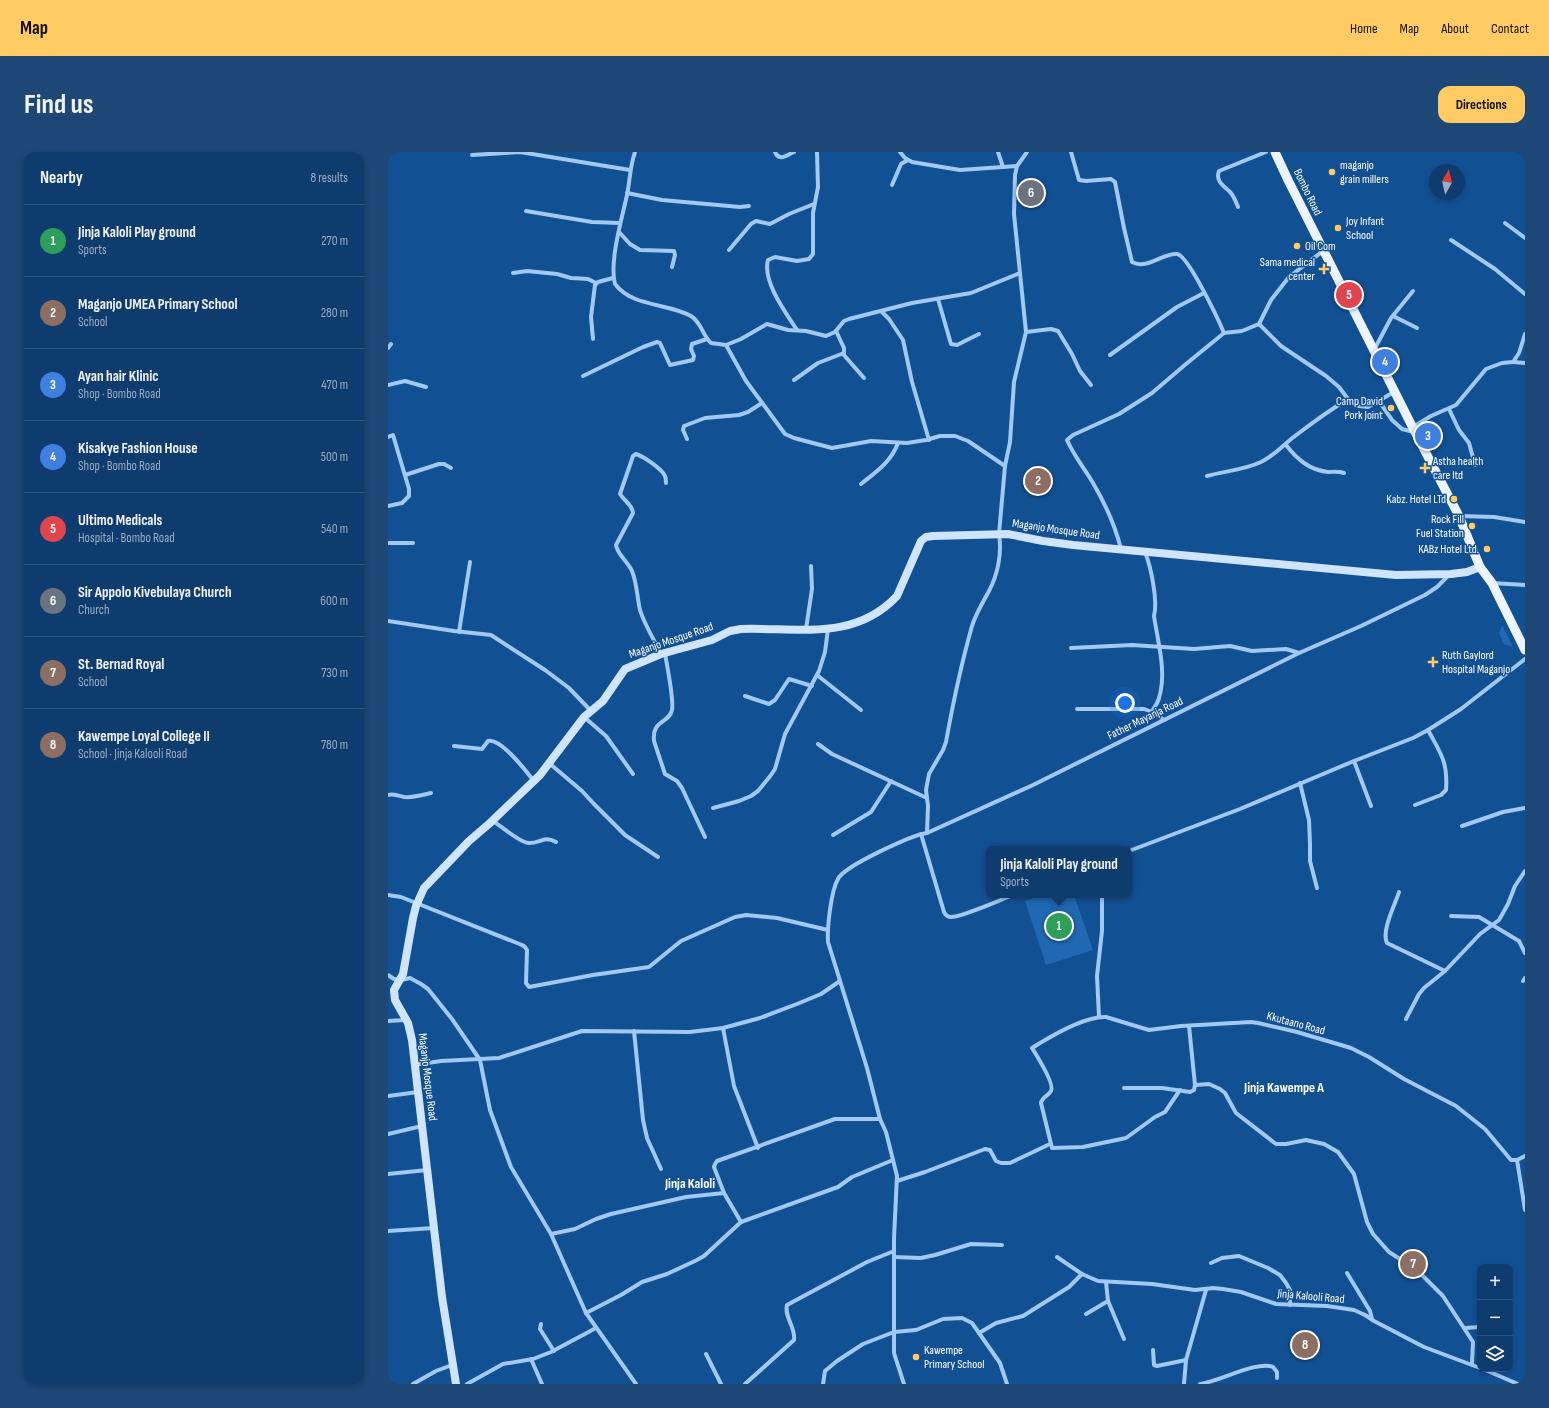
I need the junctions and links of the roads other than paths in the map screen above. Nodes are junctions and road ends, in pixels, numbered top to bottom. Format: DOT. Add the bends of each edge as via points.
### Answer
graph roads {
  1 [pos="635,152"];
  2 [pos="775,152"];
  3 [pos="794,152"];
  4 [pos="816,152"];
  5 [pos="900,152"];
  6 [pos="998,152"];
  7 [pos="1028,152"];
  8 [pos="1071,152"];
  9 [pos="1266,152"];
  10 [pos="1276,152"];
  11 [pos="472,155"];
  12 [pos="908,160"];
  13 [pos="1017,166"];
  14 [pos="1003,167"];
  15 [pos="630,170"];
  16 [pos="892,185"];
  17 [pos="627,193"];
  18 [pos="814,204"];
  19 [pos="750,206"];
  20 [pos="1238,207"];
  21 [pos="526,211"];
  22 [pos="620,223"];
  23 [pos="1505,223"];
  24 [pos="619,232"];
  25 [pos="1525,238"];
  26 [pos="1451,240"];
  27 [pos="729,250"];
  28 [pos="1323,250"];
  29 [pos="672,267"];
  30 [pos="512,273"];
  31 [pos="1020,273"];
  32 [pos="613,278"];
  33 [pos="596,283"];
  34 [pos="1413,291"];
  35 [pos="1204,293"];
  36 [pos="1525,294"];
  37 [pos="938,299"];
  38 [pos="882,312"];
  39 [pos="1393,316"];
  40 [pos="1259,324"];
  41 [pos="1417,328"];
  42 [pos="797,330"];
  43 [pos="836,331"];
  44 [pos="1026,332"];
  45 [pos="1224,333"];
  46 [pos="979,334"];
  47 [pos="1525,334"];
  48 [pos="593,339"];
  49 [pos="708,339"];
  50 [pos="726,345"];
  51 [pos="1374,351"];
  52 [pos="842,354"];
  53 [pos="1110,355"];
  54 [pos="1513,362"];
  55 [pos="1525,363"];
  56 [pos="583,376"];
  57 [pos="864,378"];
  58 [pos="794,380"];
  59 [pos="388,385"];
  60 [pos="1091,385"];
  61 [pos="426,387"];
  62 [pos="1394,392"];
  63 [pos="1348,399"];
  64 [pos="1379,401"];
  65 [pos="762,403"];
  66 [pos="1449,409"];
  67 [pos="1414,430"];
  68 [pos="388,437"];
  69 [pos="688,439"];
  70 [pos="929,440"];
  71 [pos="898,443"];
  72 [pos="1286,445"];
  73 [pos="1475,465"];
  74 [pos="1005,466"];
  75 [pos="451,468"];
  76 [pos="1344,473"];
  77 [pos="405,475"];
  78 [pos="1207,476"];
  79 [pos="666,483"];
  80 [pos="861,484"];
  81 [pos="388,506"];
  82 [pos="1459,516"];
  83 [pos="1525,522"];
  84 [pos="999,534"];
  85 [pos="388,543"];
  86 [pos="413,543"];
  87 [pos="1122,550"];
  88 [pos="1145,552"];
  89 [pos="470,562"];
  90 [pos="811,566"];
  91 [pos="1480,568"];
  92 [pos="1451,574"];
  93 [pos="1492,583"];
  94 [pos="1525,585"];
  95 [pos="388,621"];
  96 [pos="806,629"];
  97 [pos="828,629"];
  98 [pos="459,632"];
  99 [pos="1158,647"];
  100 [pos="1071,648"];
  101 [pos="1525,650"];
  102 [pos="1299,653"];
  103 [pos="663,654"];
  104 [pos="1525,659"];
  105 [pos="817,675"];
  106 [pos="812,686"];
  107 [pos="745,696"];
  108 [pos="1077,709"];
  109 [pos="861,710"];
  110 [pos="592,711"];
  111 [pos="1152,712"];
  112 [pos="584,717"];
  113 [pos="1164,720"];
  114 [pos="1428,730"];
  115 [pos="818,744"];
  116 [pos="454,746"];
  117 [pos="1354,760"];
  118 [pos="549,763"];
  119 [pos="633,774"];
  120 [pos="534,781"];
  121 [pos="891,781"];
  122 [pos="1300,783"];
  123 [pos="431,794"];
  124 [pos="388,795"];
  125 [pos="927,798"];
  126 [pos="1415,805"];
  127 [pos="1372,806"];
  128 [pos="713,808"];
  129 [pos="1525,808"];
  130 [pos="493,821"];
  131 [pos="1462,826"];
  132 [pos="927,833"];
  133 [pos="921,834"];
  134 [pos="833,836"];
  135 [pos="705,837"];
  136 [pos="556,842"];
  137 [pos="1132,850"];
  138 [pos="658,857"];
  139 [pos="1525,871"];
  140 [pos="1317,888"];
  141 [pos="1399,892"];
  142 [pos="388,895"];
  143 [pos="1004,898"];
  144 [pos="1102,898"];
  145 [pos="417,904"];
  146 [pos="1451,916"];
  147 [pos="1492,925"];
  148 [pos="828,930"];
  149 [pos="1525,952"];
  150 [pos="1445,971"];
  151 [pos="388,975"];
  152 [pos="401,980"];
  153 [pos="840,981"];
  154 [pos="1099,1017"];
  155 [pos="1406,1019"];
  156 [pos="406,1020"];
  157 [pos="388,1021"];
  158 [pos="1189,1026"];
  159 [pos="723,1028"];
  160 [pos="634,1031"];
  161 [pos="480,1060"];
  162 [pos="414,1065"];
  163 [pos="1195,1085"];
  164 [pos="1124,1088"];
  165 [pos="1180,1090"];
  166 [pos="418,1092"];
  167 [pos="389,1095"];
  168 [pos="880,1119"];
  169 [pos="422,1126"];
  170 [pos="388,1134"];
  171 [pos="1050,1144"];
  172 [pos="758,1148"];
  173 [pos="1525,1156"];
  174 [pos="893,1160"];
  175 [pos="1517,1160"];
  176 [pos="661,1169"];
  177 [pos="428,1170"];
  178 [pos="388,1174"];
  179 [pos="897,1181"];
  180 [pos="724,1193"];
  181 [pos="1525,1210"];
  182 [pos="741,1222"];
  183 [pos="434,1228"];
  184 [pos="388,1231"];
  185 [pos="551,1234"];
  186 [pos="1002,1244"];
  187 [pos="894,1251"];
  188 [pos="894,1257"];
  189 [pos="1057,1257"];
  190 [pos="1211,1263"];
  191 [pos="1347,1273"];
  192 [pos="1082,1274"];
  193 [pos="1106,1282"];
  194 [pos="1206,1290"];
  195 [pos="1108,1302"];
  196 [pos="1290,1305"];
  197 [pos="586,1313"];
  198 [pos="1086,1314"];
  199 [pos="1372,1319"];
  200 [pos="541,1324"];
  201 [pos="1477,1327"];
  202 [pos="596,1328"];
  203 [pos="1465,1328"];
  204 [pos="894,1332"];
  205 [pos="979,1332"];
  206 [pos="1124,1339"];
  207 [pos="1152,1350"];
  208 [pos="554,1351"];
  209 [pos="706,1354"];
  210 [pos="531,1359"];
  211 [pos="1186,1360"];
  212 [pos="453,1364"];
  213 [pos="1472,1364"];
  214 [pos="1477,1366"];
  215 [pos="1490,1372"];
  216 [pos="1277,1378"];
  217 [pos="1210,1383"];
  218 [pos="413,1384"];
  219 [pos="456,1384"];
  220 [pos="467,1384"];
  221 [pos="542,1384"];
  222 [pos="636,1384"];
  223 [pos="721,1384"];
  224 [pos="745,1384"];
  225 [pos="822,1384"];
  226 [pos="904,1384"];
  227 [pos="1007,1384"];
  228 [pos="1184,1384"];
  229 [pos="1200,1384"];
  230 [pos="1518,1384"];
  1 -- 15 [label="street"];
  2 -- 3 [label="street" via="780,158"];
  4 -- 18 [label="street" via="818,187"];
  5 -- 12 [label="street"];
  6 -- 14 [label="street"];
  7 -- 13 [label="street"];
  8 -- 35 [label="street" via="1079,180 1111,179 1115,182 1132,262 1141,264 1180,255"];
  9 -- 20 [label="street" via="1219,171 1221,184 1231,193"];
  10 -- 28 [label="main road, Bombo Road"];
  11 -- 15 [label="street" via="520,152"];
  12 -- 14 [label="street" via="960,170"];
  12 -- 16 [label="street" via="901,164"];
  13 -- 14 [label="street"];
  13 -- 31 [label="street" via="1014,214"];
  15 -- 17 [label="street"];
  17 -- 19 [label="street" via="672,201"];
  17 -- 22 [label="street"];
  18 -- 27 [label="street" via="770,224 756,221"];
  18 -- 42 [label="street" via="813,254 809,259 797,261 775,257 768,260 766,266 774,293"];
  21 -- 22 [label="street" via="592,222"];
  22 -- 24 [label="street"];
  23 -- 25 [label="street"];
  24 -- 29 [label="street" via="640,250 672,251 675,255"];
  24 -- 32 [label="street"];
  26 -- 36 [label="street" via="1495,269"];
  28 -- 40 [label="street" via="1289,276 1271,300"];
  28 -- 51 [label="main road, Bombo Road"];
  30 -- 33 [label="street" via="527,271 557,274 588,279"];
  31 -- 37 [label="street" via="971,293"];
  31 -- 44 [label="street"];
  32 -- 33 [label="street"];
  32 -- 49 [label="street" via="617,288 630,296 678,310 693,318"];
  33 -- 48 [label="street" via="591,317"];
  34 -- 39 [label="street"];
  35 -- 45 [label="street"];
  35 -- 53 [label="street" via="1177,308"];
  37 -- 38 [label="street"];
  37 -- 46 [label="street" via="951,344 957,345"];
  38 -- 43 [label="street" via="844,321"];
  38 -- 70 [label="street" via="903,340"];
  39 -- 41 [label="street"];
  39 -- 51 [label="street"];
  40 -- 45 [label="street" via="1242,331"];
  40 -- 63 [label="street" via="1281,346 1332,380"];
  42 -- 43 [label="street" via="826,336"];
  42 -- 50 [label="street" via="767,324"];
  43 -- 52 [label="street" via="844,348"];
  44 -- 60 [label="street" via="1052,329 1058,331 1080,371"];
  44 -- 74 [label="street" via="1014,382 1010,442"];
  45 -- 87 [label="street" via="1152,393 1119,414 1067,440 1112,518"];
  47 -- 54 [label="street"];
  49 -- 50 [label="street" via="713,344"];
  49 -- 56 [label="street" via="692,344 693,360 670,366 660,343 657,342"];
  50 -- 65 [label="street"];
  51 -- 62 [label="main road, Bombo Road"];
  52 -- 57 [label="street"];
  52 -- 58 [label="street" via="818,363"];
  54 -- 55 [label="street"];
  54 -- 66 [label="street" via="1502,362 1486,369 1460,401"];
  59 -- 61 [label="street" via="405,381"];
  62 -- 64 [label="street"];
  62 -- 67 [label="main road, Bombo Road"];
  63 -- 64 [label="street" via="1364,407"];
  63 -- 72 [label="street"];
  64 -- 67 [label="street" via="1402,430"];
  65 -- 69 [label="street" via="739,415 705,418 684,426 682,430"];
  65 -- 71 [label="street" via="785,434 794,438 832,448 871,441"];
  66 -- 67 [label="street" via="1431,416"];
  66 -- 73 [label="street" via="1459,430 1469,443"];
  67 -- 82 [label="main road, Bombo Road"];
  68 -- 77 [label="street" via="393,435"];
  70 -- 71 [label="street"];
  70 -- 74 [label="street" via="940,436 955,436 968,441"];
  71 -- 80 [label="street" via="886,464"];
  72 -- 76 [label="street" via="1295,456 1313,468"];
  72 -- 78 [label="street" via="1261,462"];
  74 -- 84 [label="street"];
  75 -- 77 [label="street" via="439,464"];
  77 -- 81 [label="street" via="409,489 408,499"];
  79 -- 103 [label="street" via="665,475 655,465 639,455 633,456 620,494 629,503 632,513 616,545 632,571 640,610 650,634"];
  82 -- 83 [label="street" via="1494,517"];
  82 -- 91 [label="main road, Bombo Road"];
  84 -- 87 [label="street, Maganjo Mosque Road" via="1073,546"];
  84 -- 97 [label="street, Maganjo Mosque Road" via="926,537 921,541 897,596 891,603 858,623"];
  84 -- 125 [label="street" via="1001,544 996,571 972,624 946,742 929,774"];
  85 -- 86 [label="street"];
  87 -- 88 [label="street, Maganjo Mosque Road"];
  88 -- 92 [label="street, Maganjo Mosque Road" via="1390,574"];
  88 -- 99 [label="street" via="1149,561 1155,599 1154,616"];
  89 -- 98 [label="street"];
  90 -- 96 [label="street" via="812,589"];
  91 -- 92 [label="street, Maganjo Mosque Road"];
  91 -- 93 [label="main road, Bombo Road"];
  92 -- 102 [label="street, Father Mayanja Road" via="1425,595"];
  93 -- 94 [label="street"];
  93 -- 101 [label="main road, Bombo Road"];
  95 -- 98 [label="street"];
  96 -- 97 [label="street, Maganjo Mosque Road"];
  96 -- 103 [label="street, Maganjo Mosque Road" via="740,629"];
  97 -- 105 [label="street" via="825,652"];
  98 -- 110 [label="street" via="491,635 497,638 569,688"];
  99 -- 100 [label="street" via="1126,645"];
  99 -- 102 [label="street" via="1194,649 1230,646 1252,651 1286,649"];
  99 -- 111 [label="street" via="1162,684 1159,699"];
  102 -- 113 [label="street, Father Mayanja Road"];
  103 -- 110 [label="street, Maganjo Mosque Road" via="625,670 603,701"];
  103 -- 135 [label="street" via="670,678 672,710 656,727 654,741 665,774 677,781 682,788"];
  104 -- 114 [label="street" via="1461,709"];
  105 -- 106 [label="street"];
  105 -- 109 [label="street"];
  106 -- 107 [label="street" via="789,679 775,700 769,704"];
  106 -- 128 [label="street" via="785,734 775,769 765,783 751,796"];
  108 -- 111 [label="street" via="1144,709"];
  110 -- 112 [label="street, Maganjo Mosque Road"];
  111 -- 113 [label="street"];
  112 -- 118 [label="street, Maganjo Mosque Road"];
  112 -- 119 [label="street" via="606,736"];
  113 -- 132 [label="street, Father Mayanja Road" via="998,802"];
  114 -- 117 [label="street"];
  114 -- 126 [label="street" via="1444,760 1446,790 1441,795"];
  115 -- 121 [label="street" via="832,754"];
  116 -- 120 [label="street" via="482,749 488,741 492,741 509,752"];
  117 -- 122 [label="street"];
  117 -- 127 [label="street"];
  118 -- 120 [label="street, Maganjo Mosque Road"];
  118 -- 138 [label="street" via="582,791 625,835"];
  120 -- 130 [label="street, Maganjo Mosque Road"];
  121 -- 125 [label="street"];
  121 -- 134 [label="street" via="871,812"];
  122 -- 137 [label="street"];
  122 -- 140 [label="street" via="1308,820 1310,862"];
  123 -- 124 [label="street" via="413,797"];
  125 -- 132 [label="street"];
  129 -- 131 [label="street" via="1511,809"];
  130 -- 136 [label="street" via="523,842 532,843 546,838"];
  130 -- 145 [label="street, Maganjo Mosque Road" via="427,883 420,893"];
  132 -- 133 [label="street, Father Mayanja Road"];
  133 -- 143 [label="street" via="934,883 947,916 962,914"];
  133 -- 148 [label="street, Father Mayanja Road" via="892,845 840,875 835,886"];
  139 -- 147 [label="street" via="1501,916"];
  141 -- 150 [label="street" via="1386,928 1387,943"];
  142 -- 145 [label="street"];
  144 -- 154 [label="street" via="1102,931 1097,976"];
  145 -- 148 [label="street" via="525,947 528,987 648,968 682,941 735,917 746,915 777,918"];
  145 -- 152 [label="street, Maganjo Mosque Road"];
  146 -- 147 [label="street" via="1479,917"];
  147 -- 149 [label="street" via="1519,942"];
  147 -- 150 [label="street"];
  148 -- 153 [label="street, Father Mayanja Road" via="828,942"];
  150 -- 155 [label="street" via="1419,994"];
  151 -- 152 [label="street"];
  152 -- 156 [label="street, Maganjo Mosque Road" via="395,986 394,993"];
  152 -- 161 [label="street" via="410,978 428,989"];
  153 -- 159 [label="street" via="821,994 797,1004"];
  153 -- 168 [label="street, Father Mayanja Road" via="868,1068"];
  154 -- 158 [label="street, Kkutaano Road" via="1149,1030"];
  154 -- 171 [label="street" via="1068,1028 1032,1048 1052,1084 1052,1089 1041,1103"];
  156 -- 157 [label="street"];
  156 -- 162 [label="street, Maganjo Mosque Road" via="412,1040"];
  158 -- 163 [label="street"];
  158 -- 175 [label="street, Kkutaano Road" via="1258,1023 1355,1050 1456,1106 1495,1140 1508,1158"];
  159 -- 160 [label="street" via="690,1032"];
  159 -- 172 [label="street" via="734,1086"];
  160 -- 161 [label="street" via="582,1031 499,1058"];
  160 -- 176 [label="street" via="643,1120 647,1138"];
  161 -- 162 [label="street"];
  161 -- 185 [label="street" via="490,1110 506,1158"];
  162 -- 166 [label="street, Maganjo Mosque Road"];
  163 -- 165 [label="street" via="1193,1091"];
  163 -- 203 [label="street" via="1209,1084 1220,1089 1236,1113 1276,1144 1306,1140 1324,1144 1338,1152 1354,1174 1373,1234 1389,1252 1418,1270 1432,1283"];
  164 -- 165 [label="street"];
  165 -- 171 [label="street" via="1165,1112 1126,1138 1078,1148 1052,1148"];
  166 -- 167 [label="street"];
  166 -- 169 [label="street, Maganjo Mosque Road"];
  168 -- 172 [label="street" via="835,1119"];
  168 -- 174 [label="street, Father Mayanja Road"];
  169 -- 170 [label="street"];
  169 -- 177 [label="street, Maganjo Mosque Road"];
  171 -- 179 [label="street" via="1010,1163 996,1161 990,1150 985,1149"];
  172 -- 180 [label="street" via="717,1161 714,1167"];
  173 -- 175 [label="street"];
  174 -- 179 [label="street, Father Mayanja Road"];
  174 -- 182 [label="street" via="852,1177 838,1187"];
  175 -- 181 [label="street"];
  177 -- 178 [label="street"];
  177 -- 183 [label="street, Maganjo Mosque Road"];
  179 -- 187 [label="street, Father Mayanja Road"];
  180 -- 182 [label="street"];
  180 -- 185 [label="street" via="686,1198 611,1214 576,1229"];
  182 -- 197 [label="street" via="704,1256 667,1274 642,1282"];
  183 -- 184 [label="street"];
  183 -- 212 [label="street, Maganjo Mosque Road"];
  185 -- 197 [label="street"];
  186 -- 188 [label="street" via="971,1244 921,1258"];
  187 -- 188 [label="street, Father Mayanja Road"];
  187 -- 224 [label="street" via="867,1262 787,1305 786,1311 794,1340"];
  188 -- 204 [label="street, Father Mayanja Road"];
  189 -- 192 [label="street, Jinja Kalooli Road"];
  190 -- 196 [label="street" via="1222,1258 1239,1256 1268,1268 1286,1282 1290,1290"];
  191 -- 199 [label="street" via="1370,1311"];
  192 -- 193 [label="street, Jinja Kalooli Road"];
  192 -- 205 [label="street" via="1069,1287 1024,1316 996,1323"];
  193 -- 194 [label="street, Jinja Kalooli Road"];
  193 -- 195 [label="street"];
  194 -- 196 [label="street, Jinja Kalooli Road" via="1231,1290 1276,1304"];
  194 -- 211 [label="street"];
  195 -- 198 [label="street"];
  195 -- 206 [label="street"];
  196 -- 199 [label="street, Jinja Kalooli Road" via="1343,1308 1365,1314"];
  197 -- 202 [label="street"];
  199 -- 213 [label="street, Jinja Kalooli Road" via="1424,1347"];
  200 -- 208 [label="street" via="540,1329"];
  201 -- 203 [label="street"];
  202 -- 208 [label="street"];
  202 -- 222 [label="street"];
  203 -- 213 [label="street" via="1473,1342"];
  204 -- 205 [label="street" via="916,1330 943,1319 962,1318 972,1323"];
  204 -- 225 [label="street" via="863,1344 837,1361 825,1371"];
  204 -- 226 [label="street, Father Mayanja Road" via="895,1358"];
  205 -- 227 [label="street" via="1000,1363"];
  207 -- 211 [label="street" via="1154,1365 1157,1366"];
  208 -- 210 [label="street"];
  209 -- 223 [label="street"];
  210 -- 220 [label="street" via="503,1364"];
  210 -- 221 [label="street"];
  211 -- 228 [label="street"];
  212 -- 218 [label="street"];
  212 -- 219 [label="street, Maganjo Mosque Road"];
  213 -- 214 [label="street, Jinja Kalooli Road"];
  215 -- 230 [label="street"];
  216 -- 217 [label="street" via="1277,1372 1273,1367 1262,1365"];
  217 -- 229 [label="street"];
}
